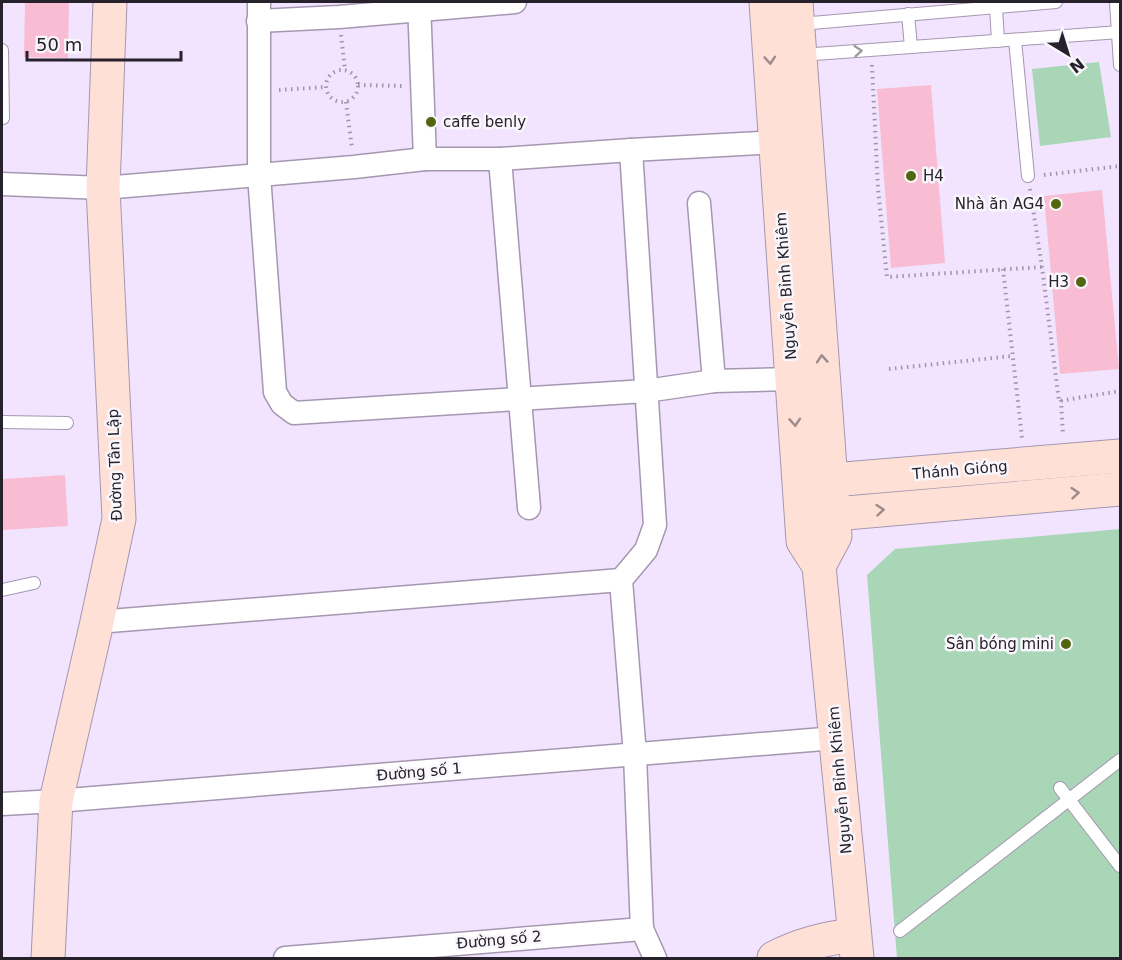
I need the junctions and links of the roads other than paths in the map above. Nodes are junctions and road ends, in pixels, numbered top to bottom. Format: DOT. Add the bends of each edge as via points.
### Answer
graph roads {
  1 [pos="110,2"];
  2 [pos="515,2"];
  3 [pos="766,2"];
  4 [pos="1056,2"];
  5 [pos="1116,2"];
  6 [pos="419,5"];
  7 [pos="996,7"];
  8 [pos="259,11"];
  9 [pos="908,14"];
  10 [pos="798,27"];
  11 [pos="1119,32"];
  12 [pos="1015,40"];
  13 [pos="998,41"];
  14 [pos="911,47"];
  15 [pos="2,50"];
  16 [pos="1120,65"];
  17 [pos="2,116"];
  18 [pos="791,141"];
  19 [pos="631,150"];
  20 [pos="425,159"];
  21 [pos="500,159"];
  22 [pos="259,176"];
  23 [pos="1028,176"];
  24 [pos="2,184"];
  25 [pos="103,188"];
  26 [pos="699,203"];
  27 [pos="792,379"];
  28 [pos="714,381"];
  29 [pos="646,391"];
  30 [pos="520,399"];
  31 [pos="2,422"];
  32 [pos="67,423"];
  33 [pos="1120,456"];
  34 [pos="831,480"];
  35 [pos="799,483"];
  36 [pos="1120,489"];
  37 [pos="529,508"];
  38 [pos="834,514"];
  39 [pos="801,516"];
  40 [pos="819,566"];
  41 [pos="621,580"];
  42 [pos="34,583"];
  43 [pos="2,590"];
  44 [pos="97,622"];
  45 [pos="836,738"];
  46 [pos="635,754"];
  47 [pos="1120,760"];
  48 [pos="1060,788"];
  49 [pos="1069,800"];
  50 [pos="56,801"];
  51 [pos="2,804"];
  52 [pos="1120,866"];
  53 [pos="642,929"];
  54 [pos="900,931"];
  55 [pos="442,945"];
  56 [pos="855,947"];
  57 [pos="48,958"];
  58 [pos="285,958"];
  59 [pos="416,958"];
  60 [pos="656,958"];
  61 [pos="774,958"];
  1 -- 25 [label="street, Đường Tân Lập"];
  2 -- 6 [label="street"];
  3 -- 18 [label="street, Nguyễn Bỉnh Khiêm, one-way"];
  4 -- 7 [label="lane"];
  5 -- 11 [label="lane"];
  6 -- 8 [label="street" via="339,17"];
  6 -- 20 [label="street"];
  7 -- 9 [label="lane"];
  7 -- 13 [label="lane"];
  8 -- 22 [label="street"];
  9 -- 10 [label="lane"];
  9 -- 14 [label="lane"];
  10 -- 14 [label="lane, one-way" via="871,50"];
  10 -- 18 [label="street, Nguyễn Bỉnh Khiêm"];
  11 -- 12 [label="lane"];
  11 -- 16 [label="lane"];
  12 -- 13 [label="lane"];
  12 -- 23 [label="lane"];
  13 -- 14 [label="lane"];
  15 -- 17 [label="lane"];
  18 -- 19 [label="street"];
  18 -- 27 [label="street, Nguyễn Bỉnh Khiêm"];
  34 -- 18 [label="street, Nguyễn Bỉnh Khiêm, one-way"];
  19 -- 21 [label="street"];
  19 -- 29 [label="street"];
  20 -- 21 [label="street"];
  20 -- 22 [label="street"];
  21 -- 30 [label="street"];
  22 -- 25 [label="street"];
  22 -- 30 [label="street" via="275,392 282,404 294,413"];
  24 -- 25 [label="street"];
  25 -- 44 [label="street, Đường Tân Lập" via="119,519"];
  26 -- 28 [label="street"];
  27 -- 28 [label="street"];
  27 -- 35 [label="street, Nguyễn Bỉnh Khiêm, one-way"];
  28 -- 29 [label="street"];
  29 -- 30 [label="street"];
  29 -- 41 [label="street" via="655,525 646,550"];
  30 -- 37 [label="street"];
  31 -- 32 [label="lane"];
  33 -- 34 [label="street, Thánh Gióng"];
  34 -- 35 [label="street, Thánh Gióng"];
  34 -- 38 [label="street, Nguyễn Bỉnh Khiêm"];
  35 -- 39 [label="street, Nguyễn Bỉnh Khiêm"];
  38 -- 36 [label="street, one-way"];
  38 -- 39 [label="street"];
  38 -- 40 [label="street, Nguyễn Bỉnh Khiêm" via="835,536"];
  39 -- 40 [label="street, Nguyễn Bỉnh Khiêm" via="802,541"];
  40 -- 45 [label="street, Nguyễn Bỉnh Khiêm"];
  41 -- 44 [label="street"];
  41 -- 46 [label="street"];
  42 -- 43 [label="lane"];
  44 -- 50 [label="street, Đường Tân Lập"];
  45 -- 46 [label="street, Đường số 1"];
  45 -- 56 [label="street, Nguyễn Bỉnh Khiêm"];
  46 -- 50 [label="street, Đường số 1"];
  46 -- 53 [label="street"];
  47 -- 49 [label="lane"];
  48 -- 49 [label="lane"];
  49 -- 52 [label="lane"];
  49 -- 54 [label="lane"];
  50 -- 51 [label="street, Đường số 1"];
  50 -- 57 [label="street, Đường Tân Lập"];
  53 -- 55 [label="street, Đường số 2"];
  53 -- 60 [label="street"];
  55 -- 58 [label="street, Đường số 2"];
  55 -- 59 [label="street"];
  56 -- 61 [label="street" via="832,938"];
}
